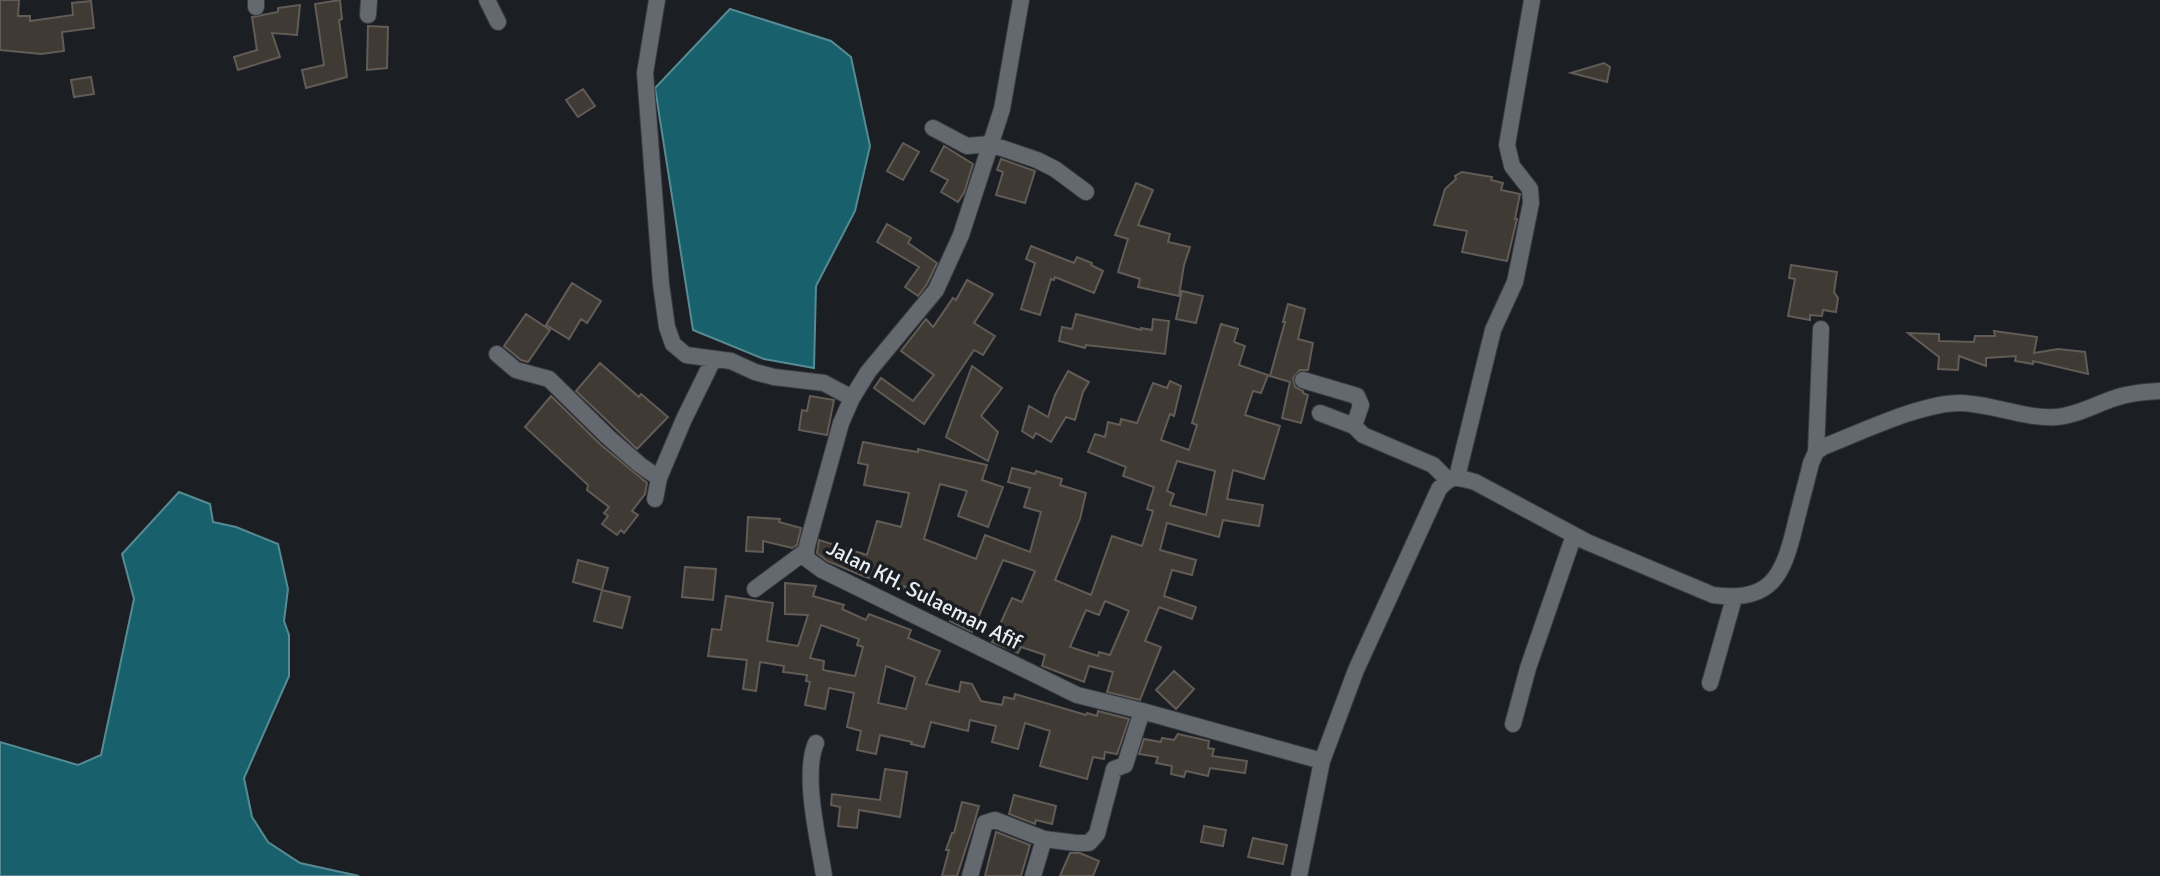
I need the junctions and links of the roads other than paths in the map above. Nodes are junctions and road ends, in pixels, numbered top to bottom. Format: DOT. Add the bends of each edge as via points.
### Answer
graph roads {
  1 [pos="487,0"];
  2 [pos="657,0"];
  3 [pos="1021,0"];
  4 [pos="1532,0"];
  5 [pos="498,22"];
  6 [pos="933,128"];
  7 [pos="990,144"];
  8 [pos="1086,192"];
  9 [pos="1821,329"];
  10 [pos="497,354"];
  11 [pos="713,360"];
  12 [pos="1303,380"];
  13 [pos="2160,391"];
  14 [pos="852,398"];
  15 [pos="1320,413"];
  16 [pos="1354,426"];
  17 [pos="1816,452"];
  18 [pos="659,478"];
  19 [pos="1452,478"];
  20 [pos="655,499"];
  21 [pos="1574,535"];
  22 [pos="806,551"];
  23 [pos="755,589"];
  24 [pos="1734,598"];
  25 [pos="1710,683"];
  26 [pos="1142,711"];
  27 [pos="1513,724"];
  28 [pos="816,743"];
  29 [pos="1322,761"];
  30 [pos="1044,839"];
  31 [pos="824,876"];
  32 [pos="970,876"];
  33 [pos="1033,876"];
  34 [pos="1299,876"];
  1 -- 5 [label="street"];
  2 -- 11 [label="street" via="645,73 667,327 673,344 686,355"];
  3 -- 7 [label="street, Jalan KH. Sulaeman Afif" via="1002,109"];
  4 -- 19 [label="street" via="1507,145 1512,166 1530,189 1531,203 1515,282 1493,330"];
  6 -- 7 [label="street" via="967,146"];
  7 -- 8 [label="street" via="1046,165"];
  7 -- 14 [label="street, Jalan KH. Sulaeman Afif" via="961,234 936,290"];
  9 -- 17 [label="street"];
  10 -- 18 [label="street" via="516,370 550,379 608,437"];
  11 -- 14 [label="street" via="732,361 774,377 824,383"];
  11 -- 18 [label="street"];
  12 -- 16 [label="street" via="1357,396 1362,405"];
  13 -- 17 [label="street" via="2115,397 2059,417 1960,403 1941,405"];
  14 -- 22 [label="street, Jalan KH. Sulaeman Afif"];
  15 -- 16 [label="street"];
  16 -- 19 [label="street" via="1363,435"];
  17 -- 24 [label="street" via="1782,571 1751,594"];
  18 -- 20 [label="street"];
  19 -- 21 [label="street" via="1475,482"];
  19 -- 29 [label="street" via="1439,489 1356,670"];
  21 -- 24 [label="street" via="1713,595"];
  21 -- 27 [label="street"];
  22 -- 23 [label="street"];
  22 -- 26 [label="street, Jalan KH. Sulaeman Afif" via="813,565 1077,695"];
  24 -- 25 [label="street"];
  26 -- 29 [label="street, Jalan KH. Sulaeman Afif"];
  26 -- 30 [label="street" via="1125,765 1114,769 1097,834 1089,843"];
  28 -- 31 [label="street" via="811,785"];
  29 -- 34 [label="street"];
  30 -- 32 [label="street" via="995,820 985,823"];
  30 -- 33 [label="street"];
}
